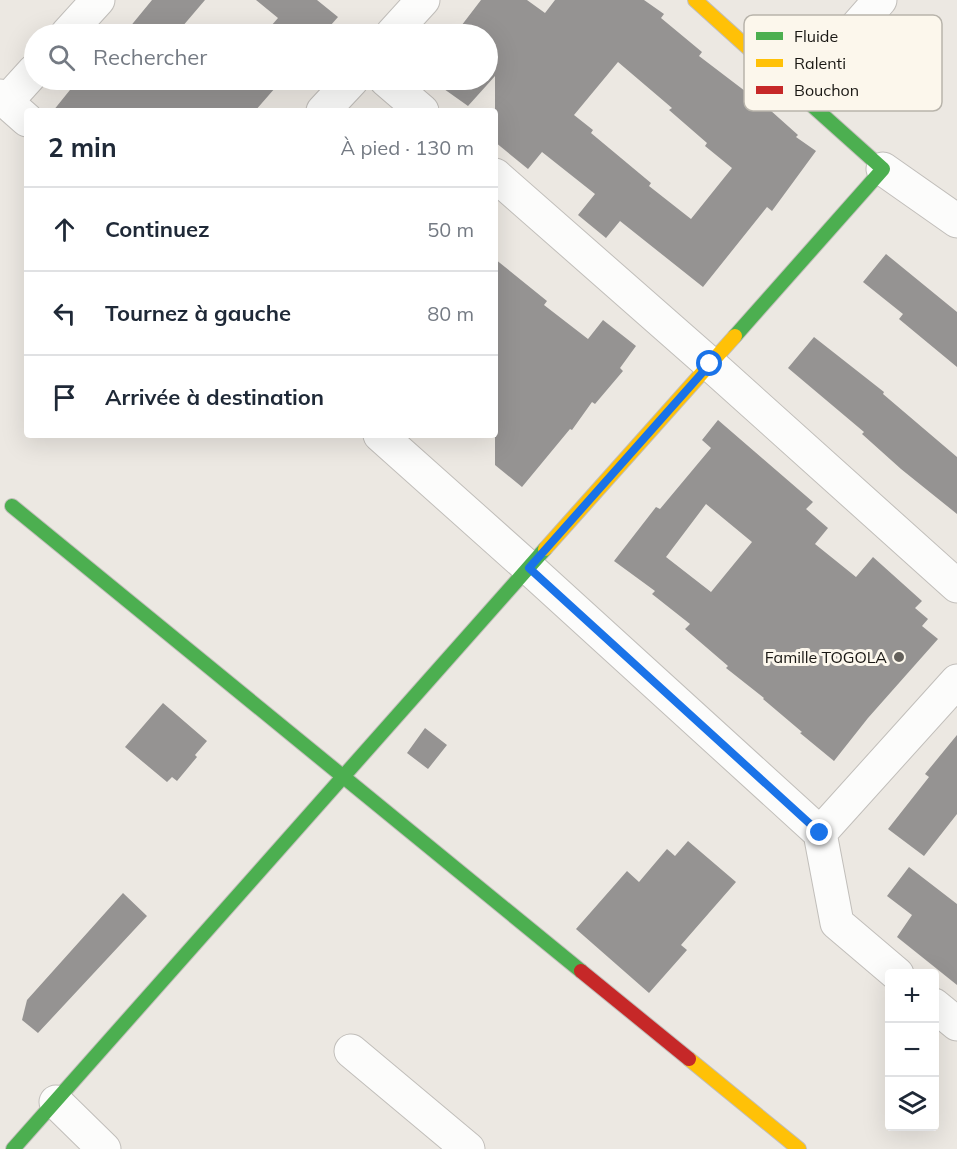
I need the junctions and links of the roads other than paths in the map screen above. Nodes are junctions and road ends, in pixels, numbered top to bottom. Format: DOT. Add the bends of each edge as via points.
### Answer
graph roads {
  1 [pos="98,0"];
  2 [pos="423,0"];
  3 [pos="695,0"];
  4 [pos="880,0"];
  5 [pos="867,15"];
  6 [pos="76,24"];
  7 [pos="401,24"];
  8 [pos="744,44"];
  9 [pos="24,86"];
  10 [pos="343,90"];
  11 [pos="398,90"];
  12 [pos="11,106"];
  13 [pos="326,108"];
  14 [pos="419,108"];
  15 [pos="818,111"];
  16 [pos="883,169"];
  17 [pos="498,178"];
  18 [pos="957,221"];
  19 [pos="710,364"];
  20 [pos="383,438"];
  21 [pos="12,506"];
  22 [pos="529,568"];
  23 [pos="957,586"];
  24 [pos="957,681"];
  25 [pos="344,777"];
  26 [pos="820,833"];
  27 [pos="891,969"];
  28 [pos="939,1009"];
  29 [pos="957,1024"];
  30 [pos="351,1050"];
  31 [pos="56,1102"];
  32 [pos="18,1144"];
  33 [pos="104,1149"];
  34 [pos="468,1149"];
  35 [pos="800,1149"];
  1 -- 6 [label="street"];
  2 -- 7 [label="street"];
  3 -- 8 [label="street"];
  4 -- 5 [label="street"];
  9 -- 12 [label="street"];
  10 -- 13 [label="street"];
  11 -- 14 [label="street"];
  15 -- 16 [label="street"];
  16 -- 18 [label="street"];
  16 -- 19 [label="street"];
  17 -- 19 [label="street"];
  19 -- 22 [label="street"];
  19 -- 23 [label="street"];
  20 -- 22 [label="street"];
  21 -- 25 [label="street"];
  22 -- 25 [label="street"];
  22 -- 26 [label="street"];
  24 -- 26 [label="street"];
  25 -- 31 [label="street"];
  25 -- 35 [label="street"];
  26 -- 27 [label="street" via="837,923"];
  28 -- 29 [label="street"];
  30 -- 34 [label="street"];
  31 -- 32 [label="street"];
  31 -- 33 [label="street"];
}
